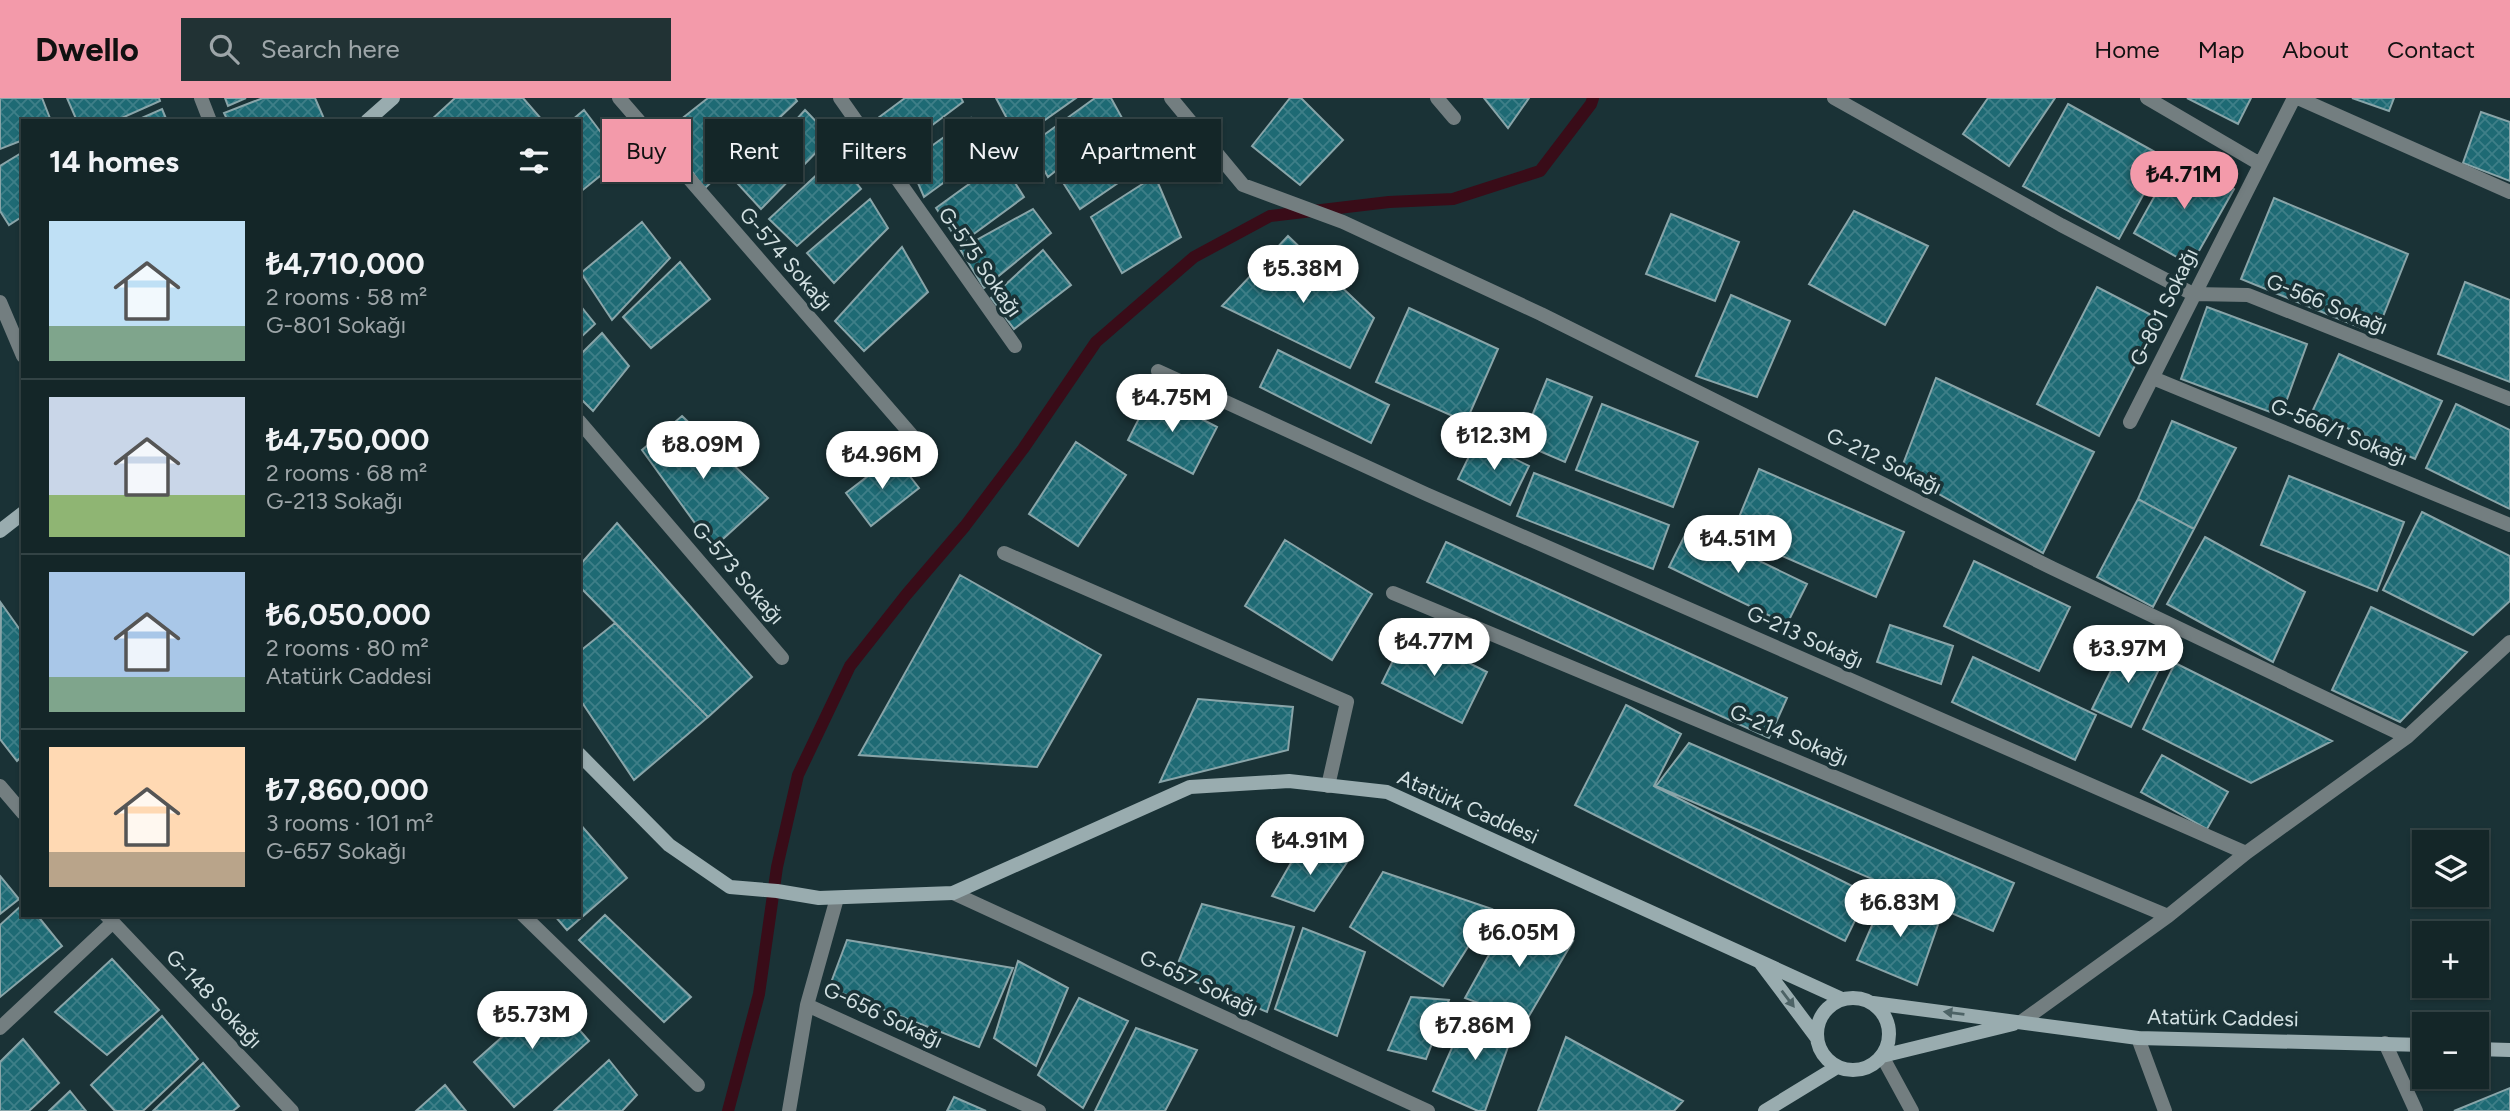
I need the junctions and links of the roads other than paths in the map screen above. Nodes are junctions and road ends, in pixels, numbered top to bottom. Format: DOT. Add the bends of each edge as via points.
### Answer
graph roads {
  1 [pos="201,98"];
  2 [pos="393,98"];
  3 [pos="619,98"];
  4 [pos="839,98"];
  5 [pos="1171,98"];
  6 [pos="1437,98"];
  7 [pos="1833,98"];
  8 [pos="2147,98"];
  9 [pos="2296,98"];
  10 [pos="1454,118"];
  11 [pos="209,119"];
  12 [pos="369,119"];
  13 [pos="2260,164"];
  14 [pos="2510,192"];
  15 [pos="2193,294"];
  16 [pos="0,302"];
  17 [pos="1015,346"];
  18 [pos="21,351"];
  19 [pos="1158,371"];
  20 [pos="2152,378"];
  21 [pos="2510,399"];
  22 [pos="2130,422"];
  23 [pos="581,423"];
  24 [pos="922,447"];
  25 [pos="21,515"];
  26 [pos="2510,525"];
  27 [pos="0,531"];
  28 [pos="1004,553"];
  29 [pos="1393,593"];
  30 [pos="2510,642"];
  31 [pos="782,658"];
  32 [pos="2407,737"];
  33 [pos="581,756"];
  34 [pos="0,786"];
  35 [pos="1328,786"];
  36 [pos="21,811"];
  37 [pos="2246,853"];
  38 [pos="953,893"];
  39 [pos="837,898"];
  40 [pos="2168,916"];
  41 [pos="525,917"];
  42 [pos="109,919"];
  43 [pos="1759,961"];
  44 [pos="1842,999"];
  45 [pos="1873,1003"];
  46 [pos="807,1005"];
  47 [pos="2021,1022"];
  48 [pos="0,1028"];
  49 [pos="1817,1038"];
  50 [pos="2138,1038"];
  51 [pos="2385,1043"];
  52 [pos="2412,1044"];
  53 [pos="2489,1049"];
  54 [pos="2510,1050"];
  55 [pos="1882,1056"];
  56 [pos="1838,1068"];
  57 [pos="698,1085"];
  58 [pos="292,1111"];
  59 [pos="789,1111"];
  60 [pos="1040,1111"];
  61 [pos="1428,1111"];
  62 [pos="1765,1111"];
  63 [pos="1912,1111"];
  64 [pos="2165,1111"];
  65 [pos="2416,1111"];
  1 -- 11 [label="street"];
  2 -- 12 [label="street"];
  3 -- 24 [label="street, G-574 Sokağı"];
  4 -- 17 [label="street, G-575 Sokağı"];
  5 -- 32 [label="street, G-212 Sokağı" via="1243,185 1343,222 1541,314 2052,568"];
  6 -- 10 [label="street"];
  7 -- 15 [label="street, G-566 Sokağı"];
  8 -- 13 [label="street"];
  9 -- 13 [label="street, G-801 Sokağı"];
  9 -- 14 [label="street"];
  13 -- 15 [label="street, G-801 Sokağı"];
  15 -- 20 [label="street, G-801 Sokağı"];
  15 -- 21 [label="street, G-566 Sokağı" via="2248,295"];
  16 -- 18 [label="street"];
  19 -- 37 [label="street, G-213 Sokağı" via="1426,494"];
  20 -- 22 [label="street, G-801 Sokağı"];
  20 -- 26 [label="street, G-566/1 Sokağı"];
  23 -- 31 [label="street, G-573 Sokağı"];
  25 -- 27 [label="street"];
  28 -- 35 [label="street" via="1347,702"];
  29 -- 40 [label="street, G-214 Sokağı"];
  30 -- 32 [label="street"];
  32 -- 37 [label="street"];
  33 -- 39 [label="street, Atatürk Caddesi" via="669,845 730,887"];
  34 -- 36 [label="street"];
  35 -- 38 [label="street, Atatürk Caddesi" via="1289,781 1190,787"];
  35 -- 43 [label="street, Atatürk Caddesi" via="1387,792"];
  37 -- 40 [label="street"];
  38 -- 39 [label="street, Atatürk Caddesi"];
  38 -- 61 [label="street, G-657 Sokağı"];
  39 -- 46 [label="street, G-656 Sokağı"];
  40 -- 47 [label="street"];
  41 -- 57 [label="street"];
  42 -- 48 [label="street"];
  42 -- 58 [label="street, G-148 Sokağı"];
  43 -- 44 [label="street, Atatürk Caddesi"];
  43 -- 49 [label="street, one-way"];
  44 -- 45 [label="street" via="1863,998"];
  44 -- 49 [label="street" via="1822,1014"];
  47 -- 45 [label="street, Atatürk Caddesi, one-way"];
  45 -- 55 [label="street" via="1888,1021 1888,1045"];
  46 -- 59 [label="street"];
  46 -- 60 [label="street, G-656 Sokağı"];
  47 -- 50 [label="street, Atatürk Caddesi"];
  47 -- 55 [label="street"];
  49 -- 56 [label="street" via="1819,1050"];
  50 -- 51 [label="street, Atatürk Caddesi"];
  50 -- 64 [label="street"];
  51 -- 52 [label="street, Atatürk Caddesi"];
  51 -- 65 [label="street"];
  53 -- 54 [label="street"];
  55 -- 56 [label="street" via="1862,1070"];
  55 -- 63 [label="street"];
  56 -- 62 [label="street"];
}
